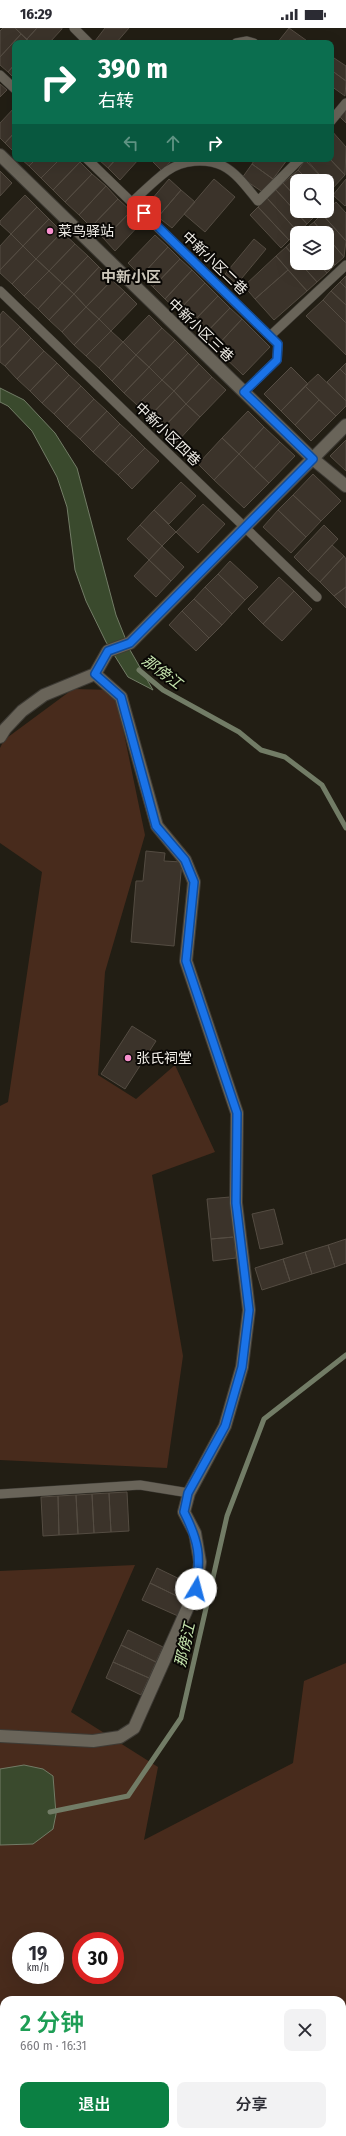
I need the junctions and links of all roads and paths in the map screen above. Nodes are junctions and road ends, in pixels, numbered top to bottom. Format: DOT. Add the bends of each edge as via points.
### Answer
graph roads {
  1 [pos="74,28"];
  2 [pos="86,40"];
  3 [pos="0,75"];
  4 [pos="12,86"];
  5 [pos="346,103"];
  6 [pos="334,117"];
  7 [pos="0,155"];
  8 [pos="90,162"];
  9 [pos="186,162"];
  10 [pos="206,162"];
  11 [pos="297,162"];
  12 [pos="132,202"];
  13 [pos="346,265"];
  14 [pos="0,291"];
  15 [pos="270,336"];
  16 [pos="244,392"];
  17 [pos="346,425"];
  18 [pos="313,459"];
  19 [pos="346,486"];
  20 [pos="244,527"];
  21 [pos="317,597"];
  22 [pos="95,674"];
  23 [pos="0,737"];
  24 [pos="188,1493"];
  25 [pos="0,1494"];
  26 [pos="0,1736"];
  1 -- 2 [label="lane"];
  3 -- 4 [label="lane"];
  5 -- 6 [label="lane"];
  7 -- 16 [label="street, 中新小区三巷"];
  8 -- 12 [label="lane, 中新小区二巷"];
  9 -- 12 [label="lane" via="168,171"];
  10 -- 11 [label="lane" via="223,166 239,179 258,201"];
  12 -- 15 [label="lane, 中新小区二巷"];
  13 -- 15 [label="lane"];
  14 -- 20 [label="lane, 中新小区四巷"];
  15 -- 16 [label="lane, 中新小区二巷" via="278,344 277,360"];
  16 -- 18 [label="street, 中新小区三巷"];
  17 -- 18 [label="street"];
  18 -- 19 [label="street, 中新小区三巷"];
  18 -- 20 [label="street"];
  20 -- 21 [label="lane, 中新小区四巷"];
  20 -- 22 [label="street" via="130,643 108,651"];
  22 -- 23 [label="street" via="44,695 22,711"];
  22 -- 24 [label="street" via="121,697 156,826 185,860 194,882 186,961 237,1113 236,1203 249,1310 244,1352 225,1426"];
  24 -- 25 [label="lane" via="140,1485"];
  24 -- 26 [label="street" via="184,1512 195,1533 200,1562 196,1589 134,1728 120,1737 92,1741"];
}
